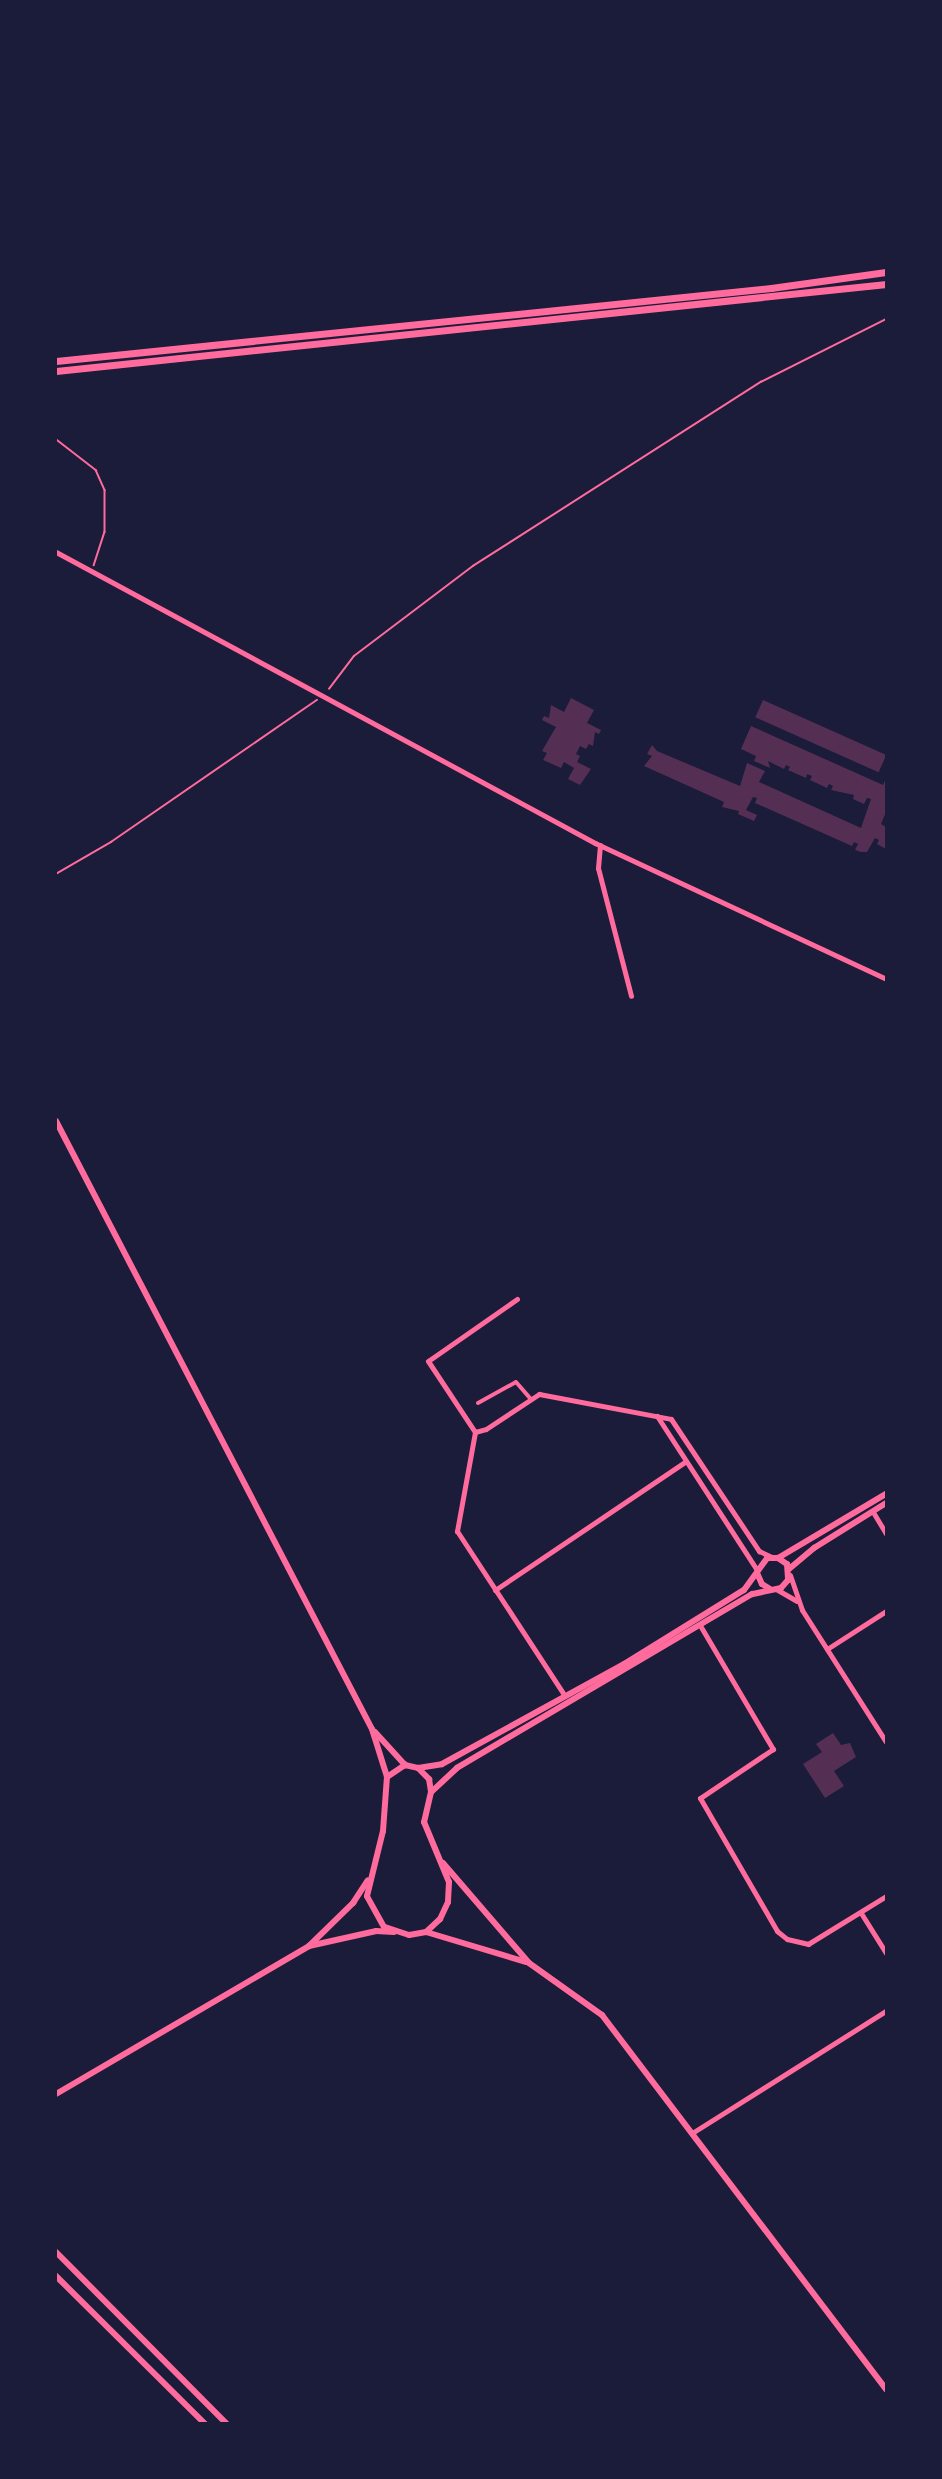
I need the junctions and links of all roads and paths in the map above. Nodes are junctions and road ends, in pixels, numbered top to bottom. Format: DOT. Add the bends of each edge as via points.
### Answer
graph roads {
  1 [pos="886,272"];
  2 [pos="886,284"];
  3 [pos="886,319"];
  4 [pos="56,361"];
  5 [pos="56,371"];
  6 [pos="56,439"];
  7 [pos="56,552"];
  8 [pos="92,571"];
  9 [pos="324,696"];
  10 [pos="600,845"];
  11 [pos="56,874"];
  12 [pos="886,979"];
  13 [pos="631,996"];
  14 [pos="56,1121"];
  15 [pos="517,1299"];
  16 [pos="531,1399"];
  17 [pos="478,1403"];
  18 [pos="657,1416"];
  19 [pos="476,1432"];
  20 [pos="686,1461"];
  21 [pos="886,1494"];
  22 [pos="886,1503"];
  23 [pos="873,1512"];
  24 [pos="886,1534"];
  25 [pos="775,1557"];
  26 [pos="757,1570"];
  27 [pos="789,1572"];
  28 [pos="773,1589"];
  29 [pos="495,1590"];
  30 [pos="798,1602"];
  31 [pos="886,1611"];
  32 [pos="701,1627"];
  33 [pos="827,1649"];
  34 [pos="565,1696"];
  35 [pos="372,1730"];
  36 [pos="886,1742"];
  37 [pos="405,1765"];
  38 [pos="418,1768"];
  39 [pos="387,1777"];
  40 [pos="431,1792"];
  41 [pos="443,1863"];
  42 [pos="368,1879"];
  43 [pos="886,1896"];
  44 [pos="861,1913"];
  45 [pos="426,1932"];
  46 [pos="396,1933"];
  47 [pos="309,1946"];
  48 [pos="886,1953"];
  49 [pos="529,1963"];
  50 [pos="886,2011"];
  51 [pos="56,2094"];
  52 [pos="692,2133"];
  53 [pos="56,2252"];
  54 [pos="56,2276"];
  55 [pos="886,2389"];
  56 [pos="206,2424"];
  57 [pos="227,2424"];
  1 -- 4 [label="main road" via="771,288 555,307"];
  2 -- 5 [label="main road"];
  3 -- 9 [label="path" via="753,386 472,566 354,656"];
  6 -- 8 [label="path" via="96,470 105,490 105,532"];
  7 -- 8 [label="street"];
  8 -- 9 [label="street"];
  9 -- 10 [label="street"];
  9 -- 11 [label="path" via="291,715 120,836"];
  10 -- 12 [label="street"];
  10 -- 13 [label="street" via="598,868"];
  14 -- 35 [label="street"];
  15 -- 19 [label="street" via="428,1361"];
  16 -- 17 [label="street" via="524,1388 509,1382"];
  16 -- 18 [label="street" via="539,1394"];
  16 -- 19 [label="street"];
  18 -- 20 [label="street"];
  18 -- 25 [label="street" via="671,1419 759,1551"];
  19 -- 29 [label="street" via="457,1531"];
  20 -- 26 [label="street"];
  20 -- 29 [label="street"];
  21 -- 25 [label="street"];
  22 -- 23 [label="street"];
  23 -- 24 [label="street"];
  23 -- 27 [label="street" via="813,1548"];
  25 -- 26 [label="street" via="763,1561"];
  25 -- 27 [label="street"];
  26 -- 28 [label="street" via="762,1584"];
  26 -- 34 [label="street" via="744,1590"];
  27 -- 28 [label="street" via="785,1585"];
  27 -- 30 [label="street"];
  28 -- 30 [label="street"];
  28 -- 32 [label="street" via="752,1594"];
  29 -- 34 [label="street"];
  30 -- 33 [label="street"];
  31 -- 33 [label="street"];
  32 -- 40 [label="street" via="457,1768"];
  32 -- 44 [label="street" via="773,1749 700,1798 777,1931 787,1939 808,1944"];
  33 -- 36 [label="street"];
  34 -- 38 [label="street" via="442,1764"];
  35 -- 37 [label="street"];
  35 -- 39 [label="street"];
  37 -- 38 [label="street"];
  37 -- 39 [label="street"];
  38 -- 40 [label="street" via="429,1779"];
  39 -- 42 [label="street" via="383,1831"];
  40 -- 41 [label="street" via="424,1822"];
  41 -- 45 [label="street" via="449,1882 448,1902"];
  41 -- 49 [label="street"];
  42 -- 46 [label="street" via="367,1896 374,1912 384,1927"];
  42 -- 47 [label="street" via="353,1903"];
  43 -- 44 [label="street"];
  44 -- 48 [label="street"];
  45 -- 46 [label="street"];
  45 -- 49 [label="street"];
  46 -- 47 [label="street" via="376,1931"];
  47 -- 51 [label="street"];
  49 -- 52 [label="street" via="602,2015"];
  50 -- 52 [label="street"];
  52 -- 55 [label="street"];
  53 -- 57 [label="street"];
  54 -- 56 [label="street"];
}
